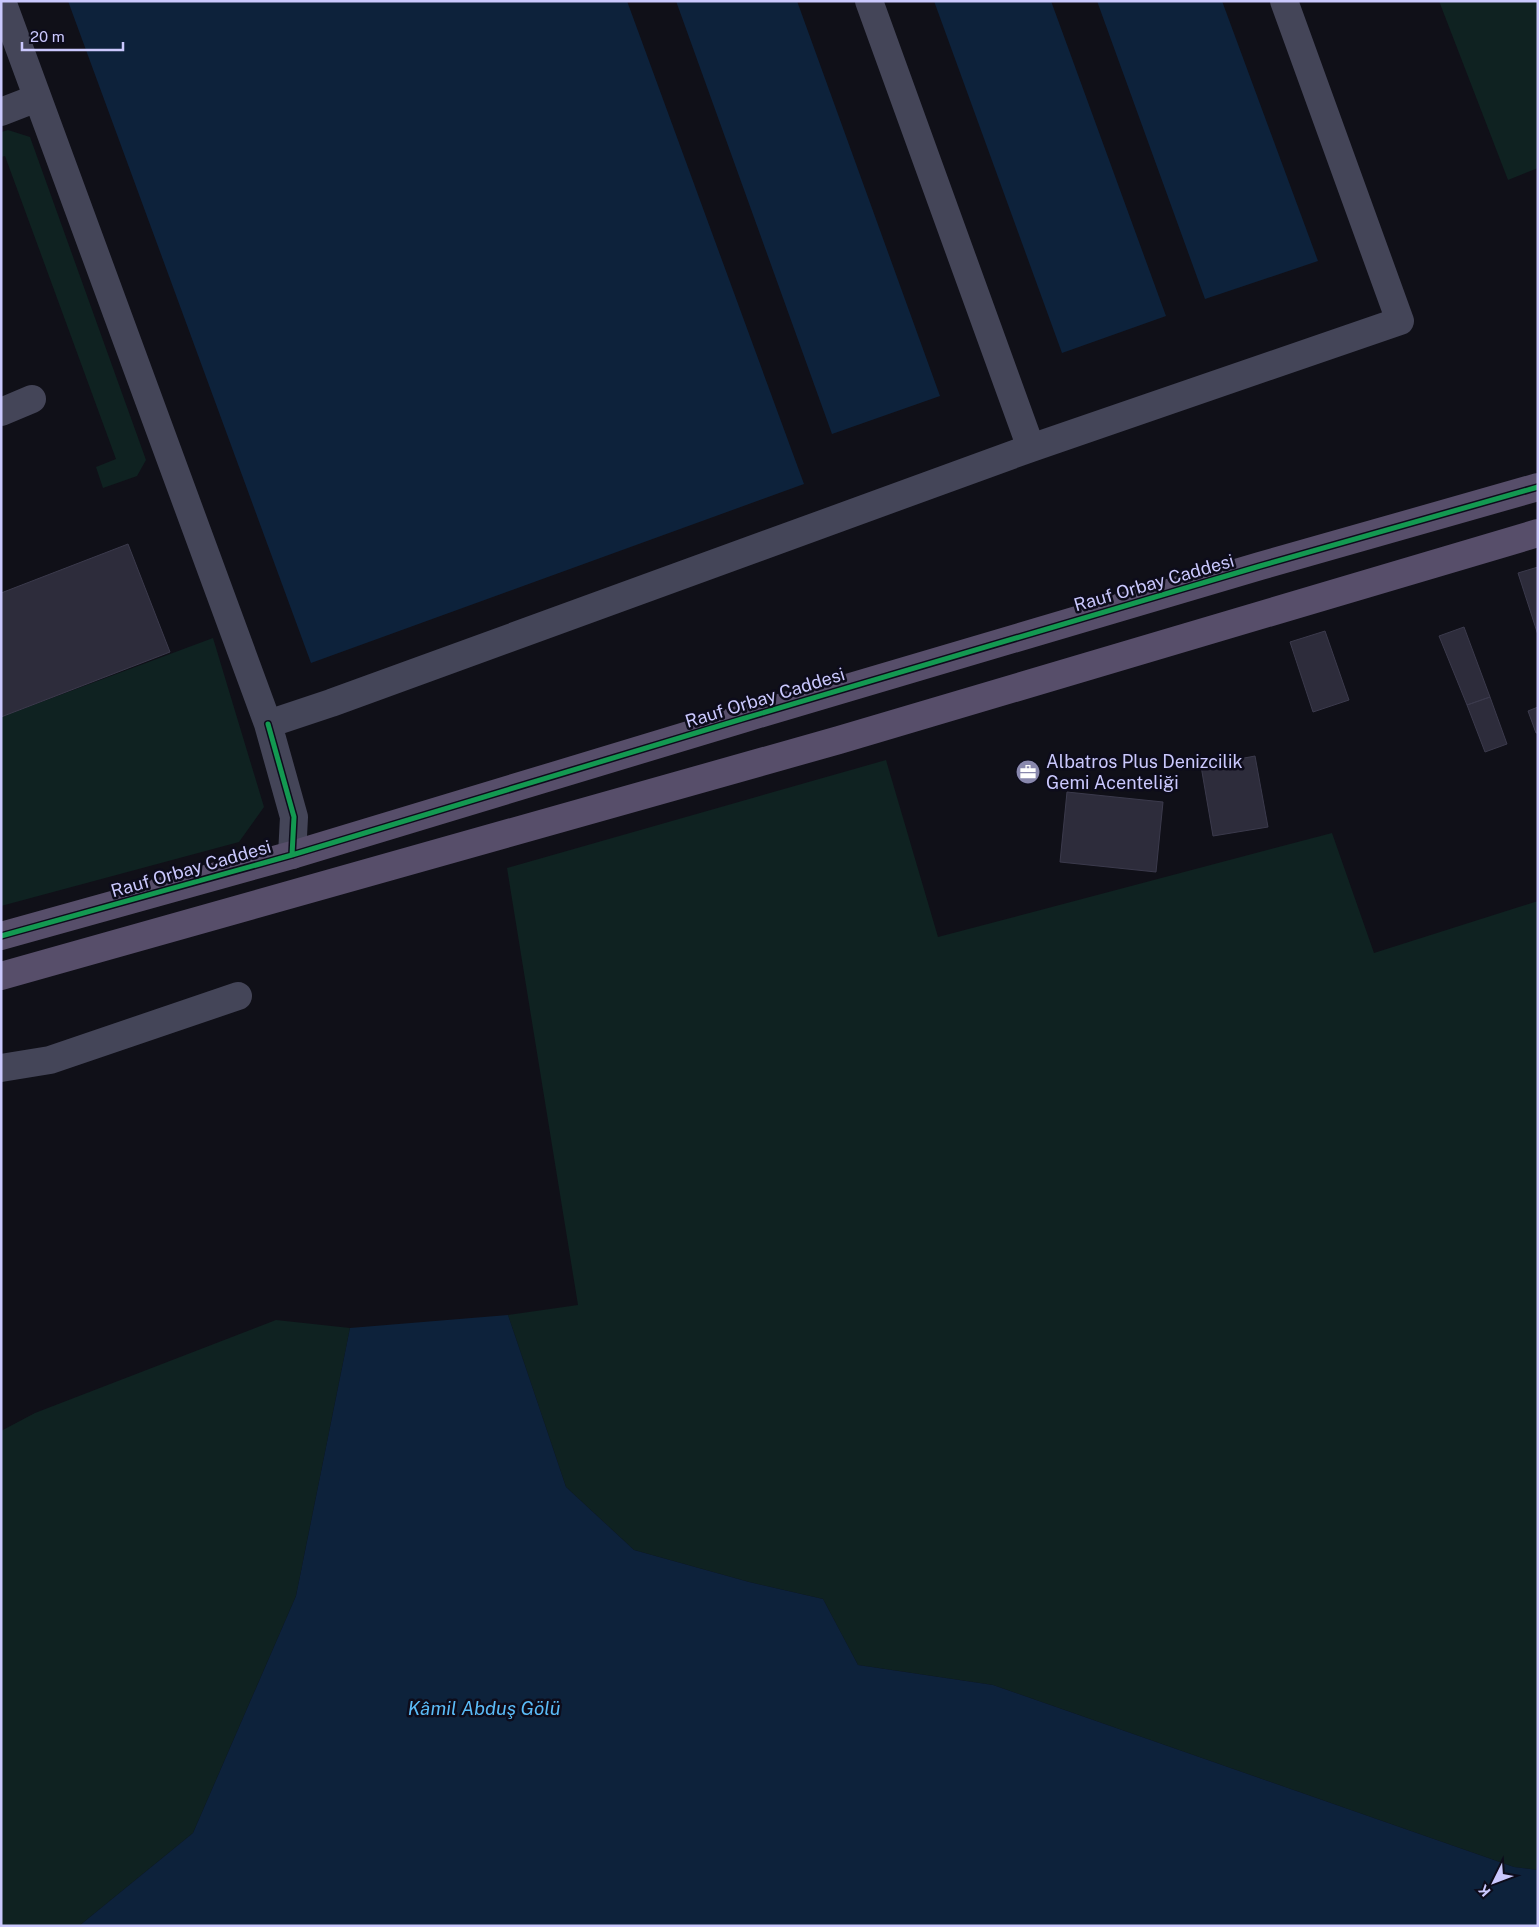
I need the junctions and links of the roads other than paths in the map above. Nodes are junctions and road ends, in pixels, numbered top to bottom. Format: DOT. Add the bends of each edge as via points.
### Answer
graph roads {
  1 [pos="2,1"];
  2 [pos="869,1"];
  3 [pos="1284,1"];
  4 [pos="37,98"];
  5 [pos="1,112"];
  6 [pos="32,399"];
  7 [pos="1,412"];
  8 [pos="1031,448"];
  9 [pos="1538,487"];
  10 [pos="1538,533"];
  11 [pos="268,724"];
  12 [pos="292,855"];
  13 [pos="304,892"];
  14 [pos="1,936"];
  15 [pos="1,976"];
  16 [pos="238,996"];
  17 [pos="1,1068"];
  1 -- 4 [label="street"];
  2 -- 8 [label="street"];
  3 -- 8 [label="street" via="1400,321"];
  4 -- 5 [label="street"];
  4 -- 11 [label="street"];
  6 -- 7 [label="street"];
  8 -- 11 [label="street"];
  9 -- 12 [label="main road, Rauf Orbay Caddesi" via="1234,573"];
  10 -- 13 [label="main road" via="839,740"];
  11 -- 12 [label="street" via="294,817"];
  12 -- 13 [label="main road"];
  12 -- 14 [label="main road, Rauf Orbay Caddesi"];
  13 -- 15 [label="main road"];
  16 -- 17 [label="street" via="50,1060"];
}
